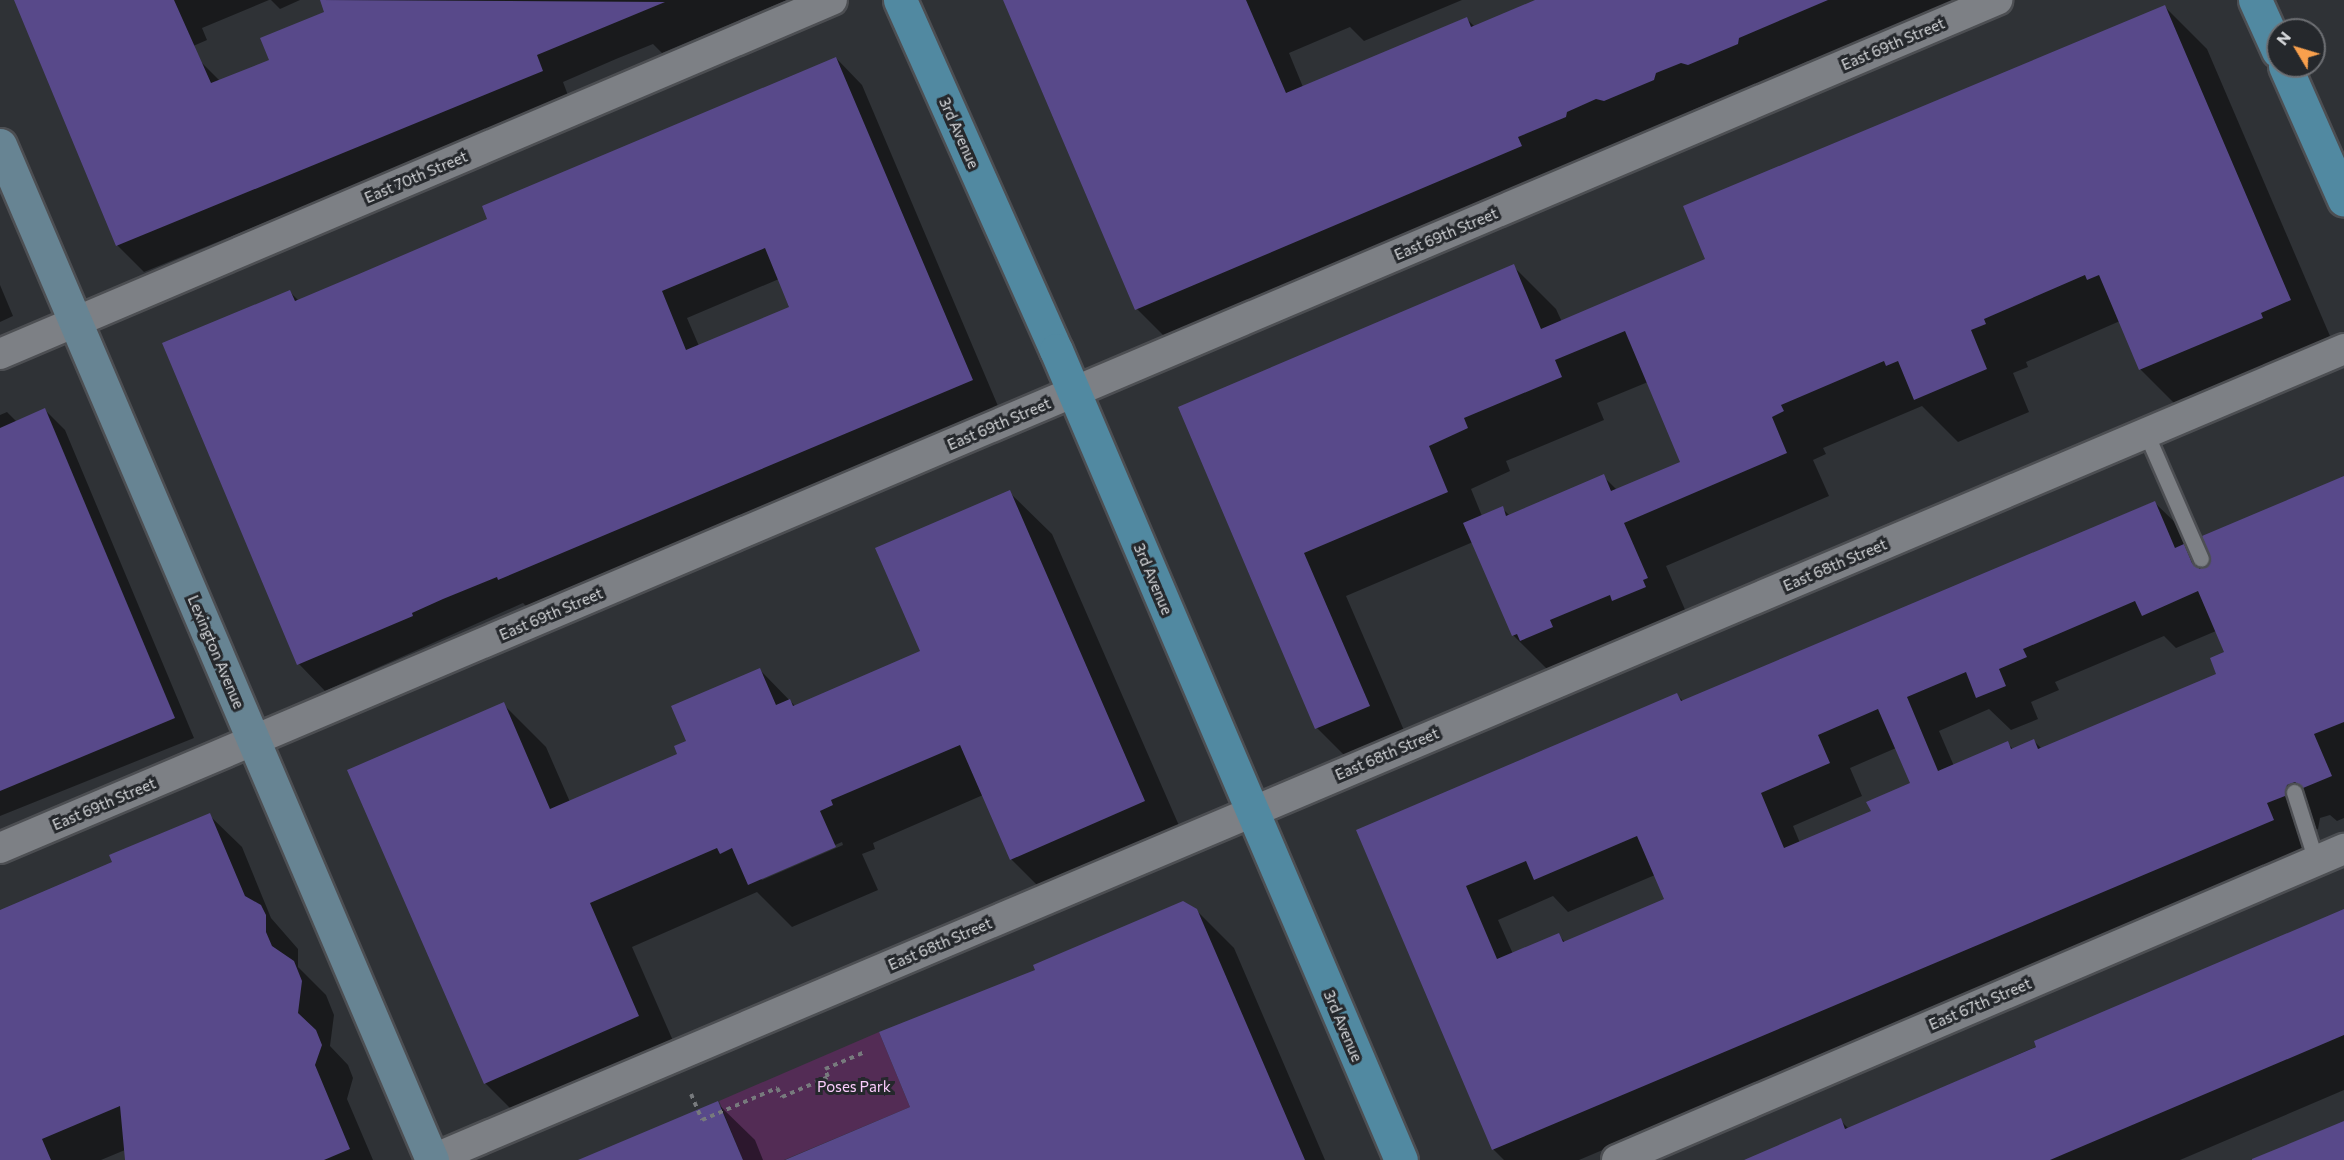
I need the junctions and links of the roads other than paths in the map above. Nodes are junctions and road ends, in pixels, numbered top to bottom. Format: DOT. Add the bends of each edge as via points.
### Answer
graph roads {
  1 [pos="832,0"];
  2 [pos="900,0"];
  3 [pos="1998,0"];
  4 [pos="2255,0"];
  5 [pos="2266,24"];
  6 [pos="2290,78"];
  7 [pos="0,145"];
  8 [pos="2344,200"];
  9 [pos="75,322"];
  10 [pos="2344,349"];
  11 [pos="0,354"];
  12 [pos="1074,392"];
  13 [pos="2146,433"];
  14 [pos="2201,559"];
  15 [pos="254,740"];
  16 [pos="2294,792"];
  17 [pos="1252,812"];
  18 [pos="0,848"];
  19 [pos="2344,849"];
  20 [pos="2316,861"];
  21 [pos="432,1160"];
  22 [pos="1401,1160"];
  23 [pos="1617,1160"];
  1 -- 9 [label="street, East 70th Street"];
  2 -- 12 [label="main road, 3rd Avenue"];
  3 -- 12 [label="street, East 69th Street"];
  4 -- 5 [label="main road"];
  6 -- 8 [label="main road"];
  7 -- 9 [label="main road, Lexington Avenue"];
  9 -- 11 [label="street, East 70th Street"];
  9 -- 15 [label="main road, Lexington Avenue"];
  10 -- 13 [label="street, East 68th Street"];
  12 -- 15 [label="street, East 69th Street"];
  12 -- 17 [label="main road, 3rd Avenue"];
  13 -- 14 [label="lane"];
  13 -- 17 [label="street, East 68th Street"];
  15 -- 18 [label="street, East 69th Street"];
  15 -- 21 [label="main road, Lexington Avenue"];
  16 -- 20 [label="lane"];
  17 -- 21 [label="street, East 68th Street"];
  17 -- 22 [label="main road, 3rd Avenue"];
  19 -- 20 [label="street, East 67th Street"];
  20 -- 23 [label="street, East 67th Street"];
}
